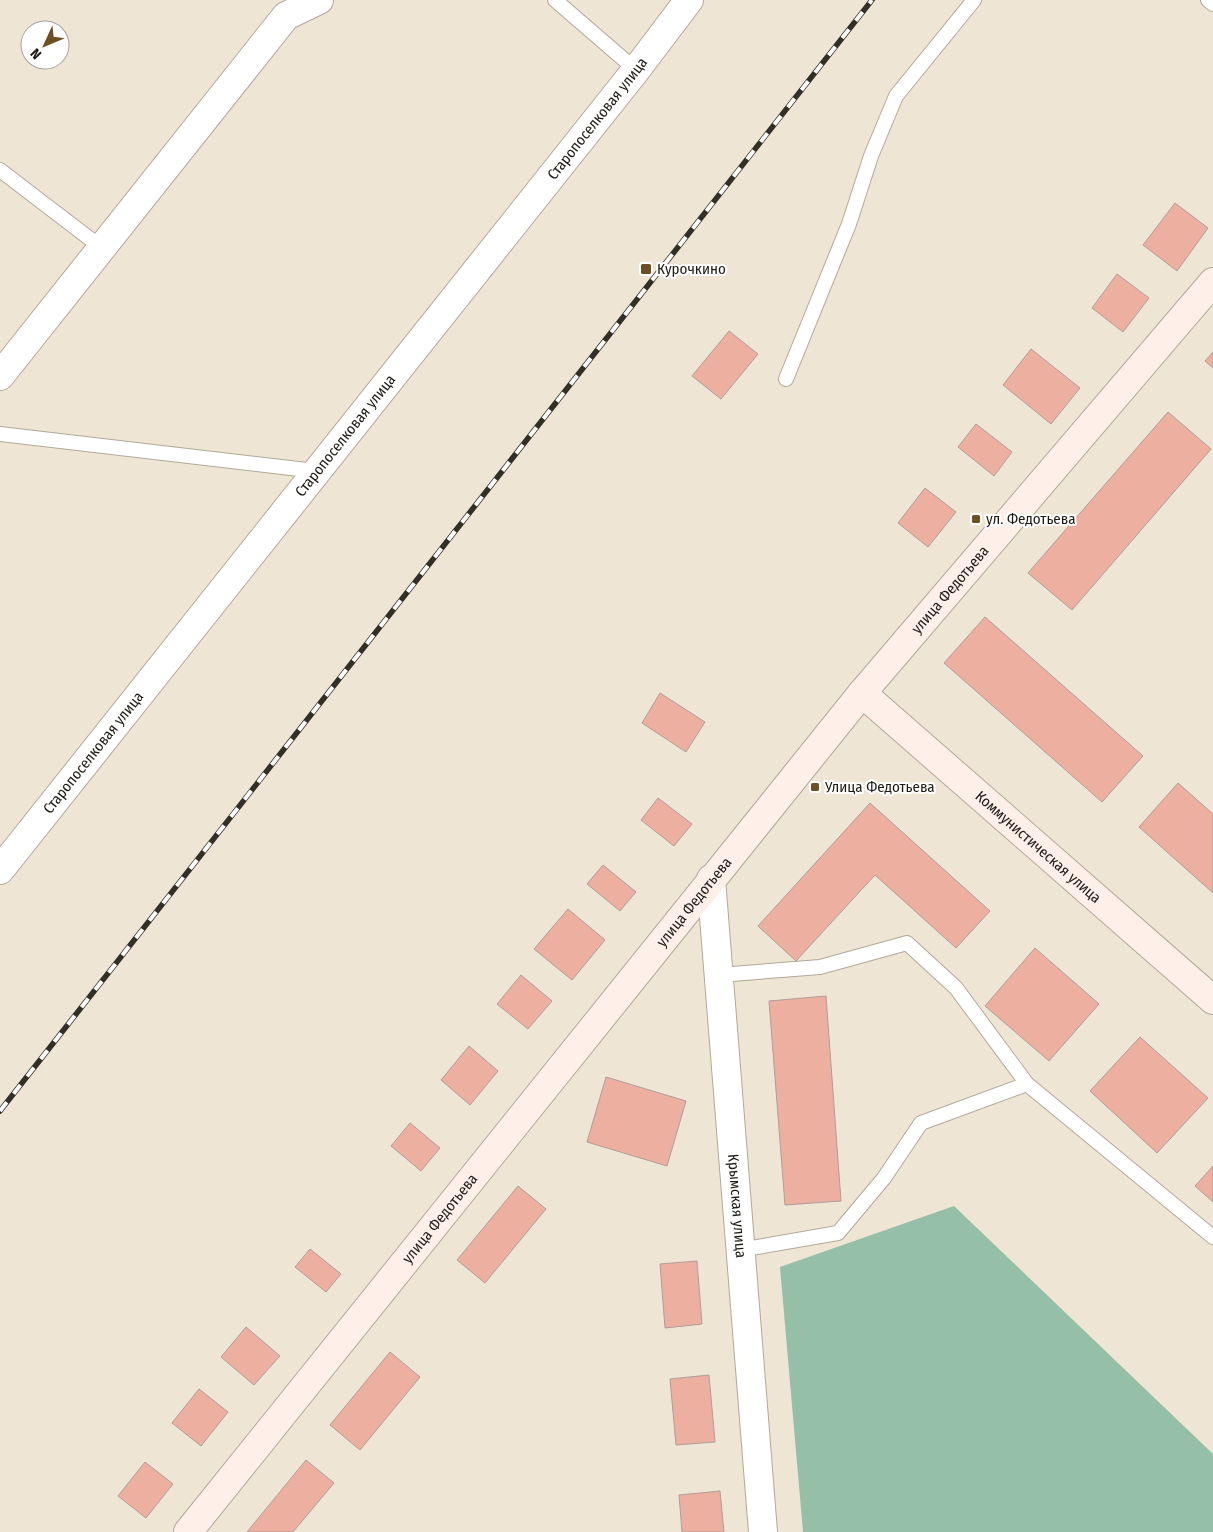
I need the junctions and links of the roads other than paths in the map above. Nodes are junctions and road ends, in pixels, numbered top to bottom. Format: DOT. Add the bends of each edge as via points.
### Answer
graph roads {
  1 [pos="319,0"];
  2 [pos="555,0"];
  3 [pos="688,0"];
  4 [pos="974,0"];
  5 [pos="1208,0"];
  6 [pos="1213,4"];
  7 [pos="636,70"];
  8 [pos="0,170"];
  9 [pos="102,248"];
  10 [pos="1213,282"];
  11 [pos="0,376"];
  12 [pos="786,378"];
  13 [pos="0,434"];
  14 [pos="316,471"];
  15 [pos="862,692"];
  16 [pos="0,870"];
  17 [pos="711,879"];
  18 [pos="719,975"];
  19 [pos="1213,1000"];
  20 [pos="1027,1084"];
  21 [pos="1213,1237"];
  22 [pos="740,1250"];
  23 [pos="188,1532"];
  24 [pos="763,1532"];
  1 -- 9 [label="street" via="286,16"];
  2 -- 7 [label="lane"];
  3 -- 7 [label="street, Старопоселковая улица"];
  4 -- 12 [label="lane" via="896,96 871,156 842,242"];
  5 -- 6 [label="lane"];
  7 -- 14 [label="street, Старопоселковая улица"];
  8 -- 9 [label="lane"];
  9 -- 11 [label="street"];
  10 -- 15 [label="main road, улица Федотьева"];
  13 -- 14 [label="lane"];
  14 -- 16 [label="street, Старопоселковая улица"];
  15 -- 17 [label="main road, улица Федотьева"];
  15 -- 19 [label="main road, Коммунистическая улица"];
  17 -- 18 [label="street, Крымская улица"];
  17 -- 23 [label="main road, улица Федотьева"];
  18 -- 20 [label="lane" via="820,967 907,943 956,988"];
  18 -- 22 [label="street, Крымская улица"];
  20 -- 21 [label="lane"];
  20 -- 22 [label="lane" via="921,1122 884,1178 838,1233"];
  22 -- 24 [label="street, Крымская улица"];
}
